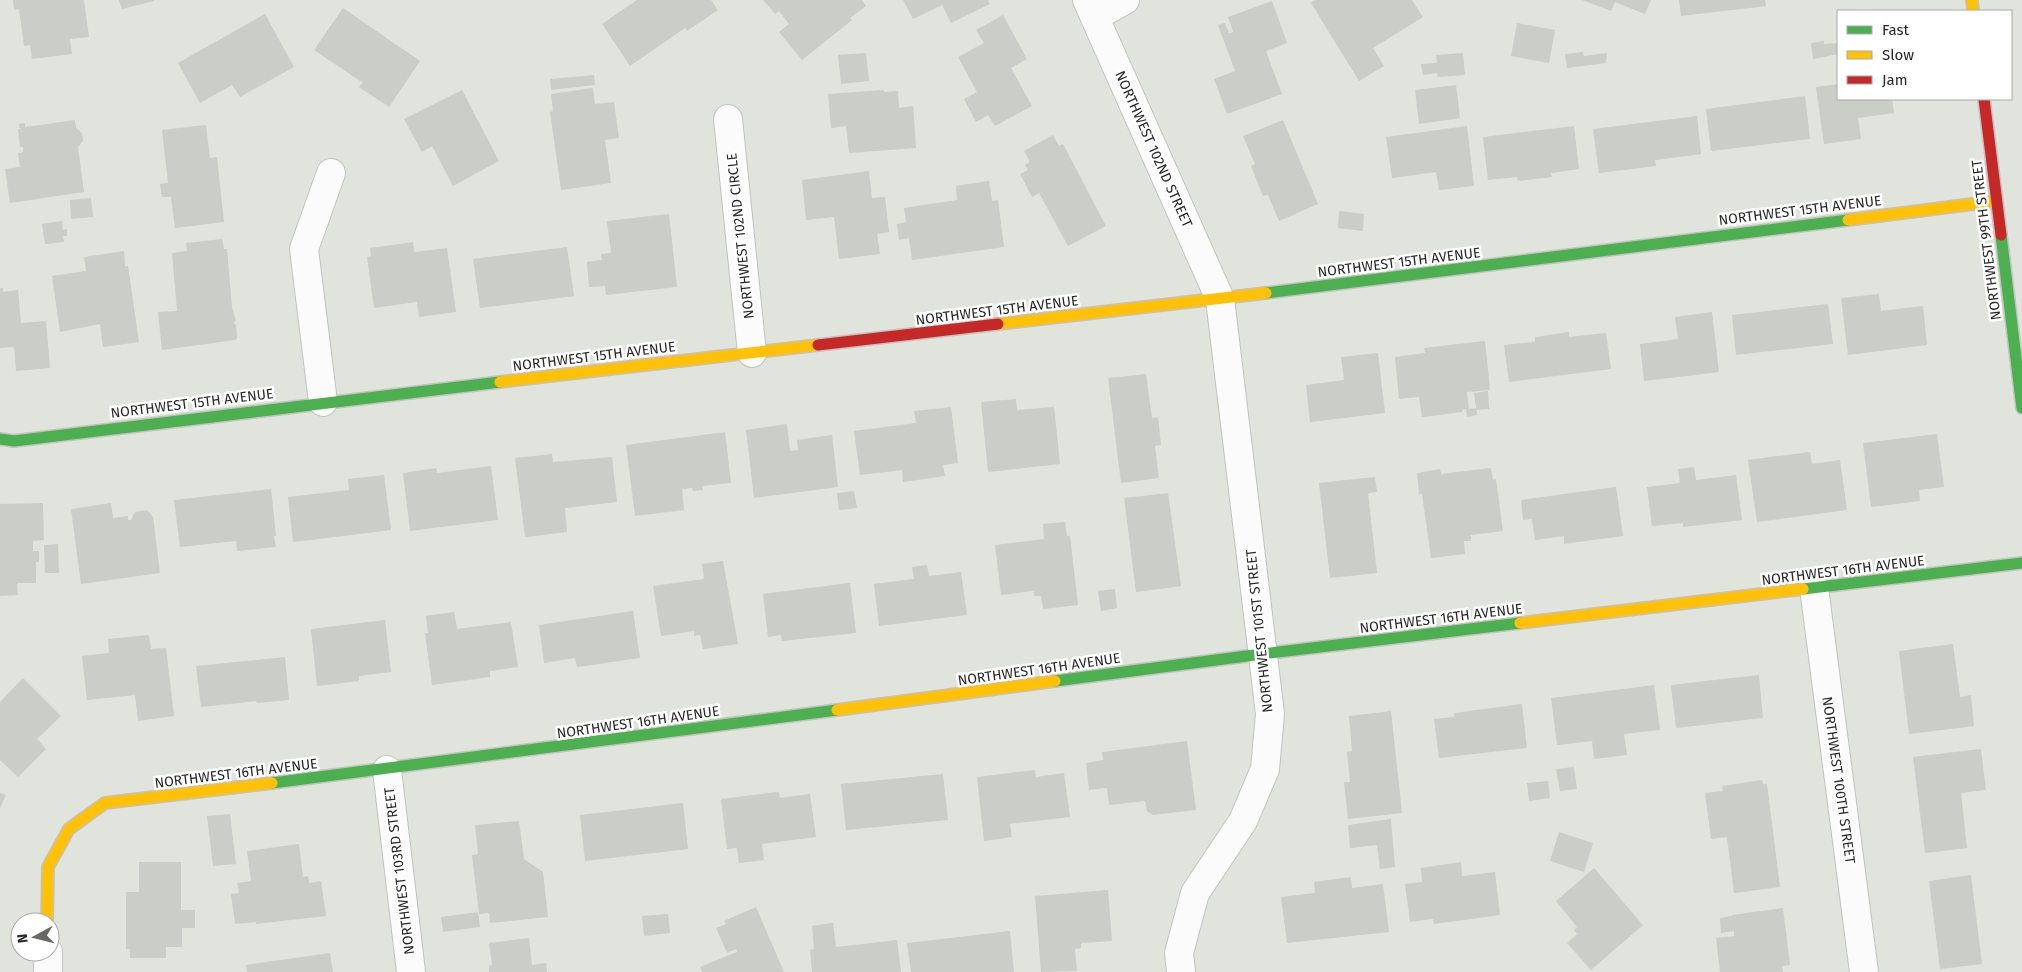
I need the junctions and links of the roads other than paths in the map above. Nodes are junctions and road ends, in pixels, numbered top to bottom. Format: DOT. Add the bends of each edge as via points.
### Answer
graph roads {
  1 [pos="1125,0"];
  2 [pos="1091,8"];
  3 [pos="1984,100"];
  4 [pos="728,119"];
  5 [pos="331,173"];
  6 [pos="1996,201"];
  7 [pos="1220,300"];
  8 [pos="752,353"];
  9 [pos="323,402"];
  10 [pos="2022,408"];
  11 [pos="0,439"];
  12 [pos="2022,563"];
  13 [pos="1814,588"];
  14 [pos="1262,654"];
  15 [pos="387,770"];
  16 [pos="47,912"];
  17 [pos="411,972"];
  18 [pos="1181,972"];
  19 [pos="1864,972"];
  1 -- 2 [label="street"];
  2 -- 7 [label="street, NORTHWEST 102ND STREET"];
  3 -- 6 [label="street, NORTHWEST 99TH STREET"];
  4 -- 8 [label="street, NORTHWEST 102ND CIRCLE"];
  5 -- 9 [label="street" via="304,249"];
  6 -- 7 [label="street, NORTHWEST 15TH AVENUE"];
  6 -- 10 [label="street, NORTHWEST 99TH STREET"];
  7 -- 8 [label="street, NORTHWEST 15TH AVENUE"];
  7 -- 14 [label="street, NORTHWEST 101ST STREET"];
  8 -- 9 [label="street, NORTHWEST 15TH AVENUE"];
  9 -- 11 [label="street, NORTHWEST 15TH AVENUE" via="14,441"];
  12 -- 13 [label="street, NORTHWEST 16TH AVENUE"];
  13 -- 14 [label="street, NORTHWEST 16TH AVENUE"];
  13 -- 19 [label="street, NORTHWEST 100TH STREET"];
  14 -- 15 [label="street, NORTHWEST 16TH AVENUE"];
  14 -- 18 [label="street, NORTHWEST 101ST STREET" via="1270,714 1265,769 1243,821 1195,894 1179,954"];
  15 -- 16 [label="street, NORTHWEST 16TH AVENUE" via="105,803 69,829 48,867"];
  15 -- 17 [label="street, NORTHWEST 103RD STREET"];
}
